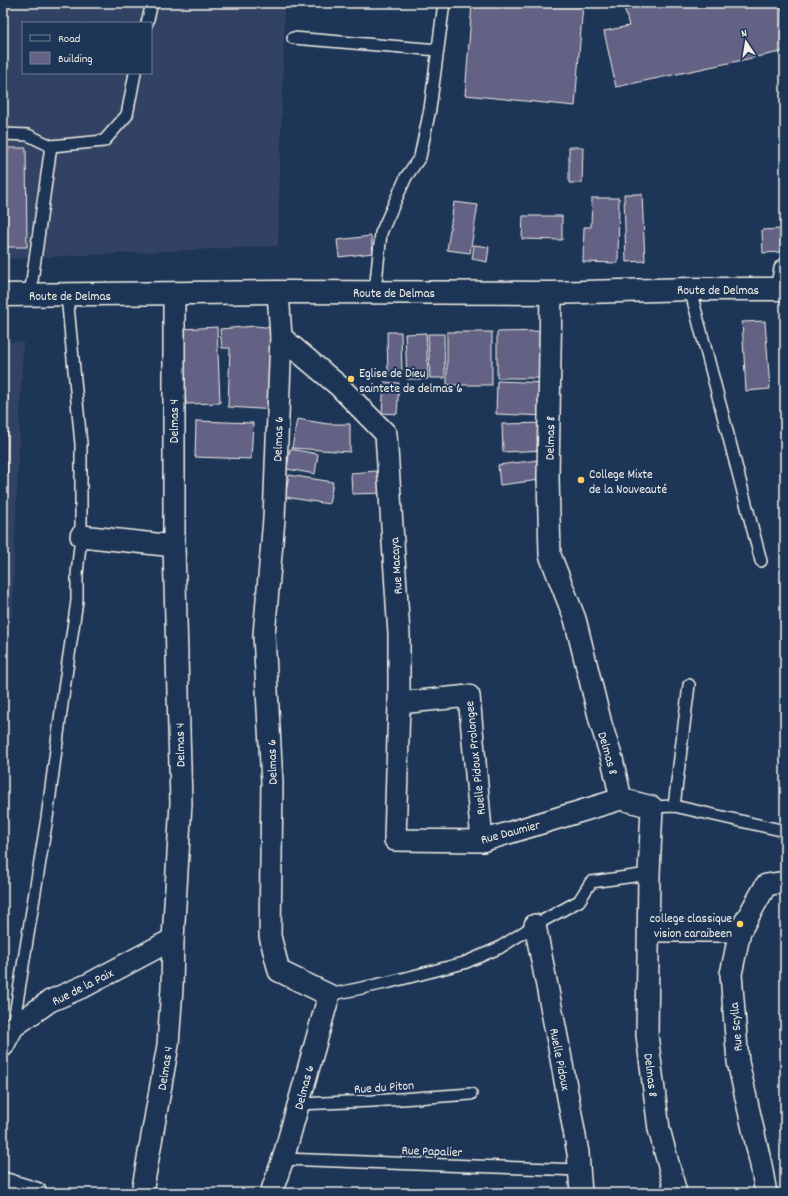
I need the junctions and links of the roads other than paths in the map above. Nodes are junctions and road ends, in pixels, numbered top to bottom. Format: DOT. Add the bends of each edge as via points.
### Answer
graph roads {
  1 [pos="152,3"];
  2 [pos="444,3"];
  3 [pos="147,22"];
  4 [pos="293,38"];
  5 [pos="438,50"];
  6 [pos="135,74"];
  7 [pos="3,134"];
  8 [pos="51,146"];
  9 [pos="784,282"];
  10 [pos="690,289"];
  11 [pos="278,292"];
  12 [pos="375,292"];
  13 [pos="551,293"];
  14 [pos="174,294"];
  15 [pos="3,295"];
  16 [pos="30,295"];
  17 [pos="67,295"];
  18 [pos="281,337"];
  19 [pos="81,536"];
  20 [pos="174,546"];
  21 [pos="760,561"];
  22 [pos="689,685"];
  23 [pos="399,703"];
  24 [pos="621,799"];
  25 [pos="674,806"];
  26 [pos="652,807"];
  27 [pos="785,831"];
  28 [pos="395,840"];
  29 [pos="482,841"];
  30 [pos="649,874"];
  31 [pos="785,882"];
  32 [pos="535,925"];
  33 [pos="649,931"];
  34 [pos="740,931"];
  35 [pos="173,939"];
  36 [pos="329,995"];
  37 [pos="13,1026"];
  38 [pos="3,1046"];
  39 [pos="471,1094"];
  40 [pos="298,1104"];
  41 [pos="283,1159"];
  42 [pos="579,1170"];
  43 [pos="3,1182"];
  44 [pos="36,1193"];
  45 [pos="142,1193"];
  46 [pos="271,1193"];
  47 [pos="581,1193"];
  48 [pos="676,1193"];
  49 [pos="766,1193"];
  1 -- 3 [label="lane"];
  2 -- 5 [label="lane"];
  4 -- 5 [label="lane"];
  5 -- 12 [label="lane" via="420,157 406,177 381,233"];
  6 -- 8 [label="lane" via="127,115 104,141"];
  7 -- 8 [label="lane" via="28,134"];
  8 -- 16 [label="lane"];
  9 -- 10 [label="main road, Route de Delmas"];
  10 -- 13 [label="main road, Route de Delmas"];
  10 -- 21 [label="lane"];
  11 -- 12 [label="main road, Route de Delmas"];
  11 -- 14 [label="main road, Route de Delmas"];
  11 -- 18 [label="street, Delmas 6"];
  12 -- 13 [label="main road, Route de Delmas"];
  13 -- 24 [label="street, Delmas 8" via="548,477 550,555 575,619"];
  14 -- 17 [label="main road, Route de Delmas"];
  14 -- 20 [label="street, Delmas 4"];
  15 -- 16 [label="main road, Route de Delmas"];
  16 -- 17 [label="main road, Route de Delmas"];
  17 -- 19 [label="lane" via="81,444"];
  18 -- 23 [label="street, Rue Macaya" via="339,386 386,434 399,634"];
  18 -- 36 [label="street, Delmas 6" via="274,519 264,635 272,783 270,936 279,971"];
  19 -- 20 [label="street"];
  19 -- 37 [label="lane" via="77,601 47,818"];
  20 -- 35 [label="street, Delmas 4" via="181,803"];
  22 -- 25 [label="lane"];
  23 -- 28 [label="street, Rue Macaya"];
  23 -- 29 [label="street, Ruelle Pidoux Prolongee" via="469,696"];
  24 -- 26 [label="street"];
  24 -- 29 [label="street, Rue Daumier"];
  25 -- 26 [label="lane"];
  25 -- 27 [label="lane"];
  26 -- 30 [label="street, Delmas 8"];
  28 -- 29 [label="street, Rue Daumier"];
  30 -- 32 [label="lane" via="591,882 579,901"];
  30 -- 33 [label="street, Delmas 8"];
  31 -- 34 [label="street, Rue Scylla" via="766,885"];
  32 -- 36 [label="lane" via="499,948 464,963"];
  32 -- 42 [label="street, Ruelle Pidoux" via="572,1118"];
  33 -- 34 [label="street"];
  33 -- 48 [label="street, Delmas 8" via="647,1035 659,1129"];
  34 -- 49 [label="street, Rue Scylla" via="731,974 738,1062"];
  35 -- 37 [label="street, Rue de la Paix" via="50,1002"];
  35 -- 45 [label="street, Delmas 4" via="168,1045"];
  36 -- 40 [label="street, Delmas 6"];
  37 -- 38 [label="street"];
  39 -- 40 [label="lane, Rue du Piton" via="372,1102"];
  40 -- 41 [label="street, Delmas 6"];
  41 -- 42 [label="lane, Rue Papalier"];
  41 -- 46 [label="street, Delmas 6"];
  42 -- 47 [label="street, Ruelle Pidoux"];
  43 -- 44 [label="street"];
}
